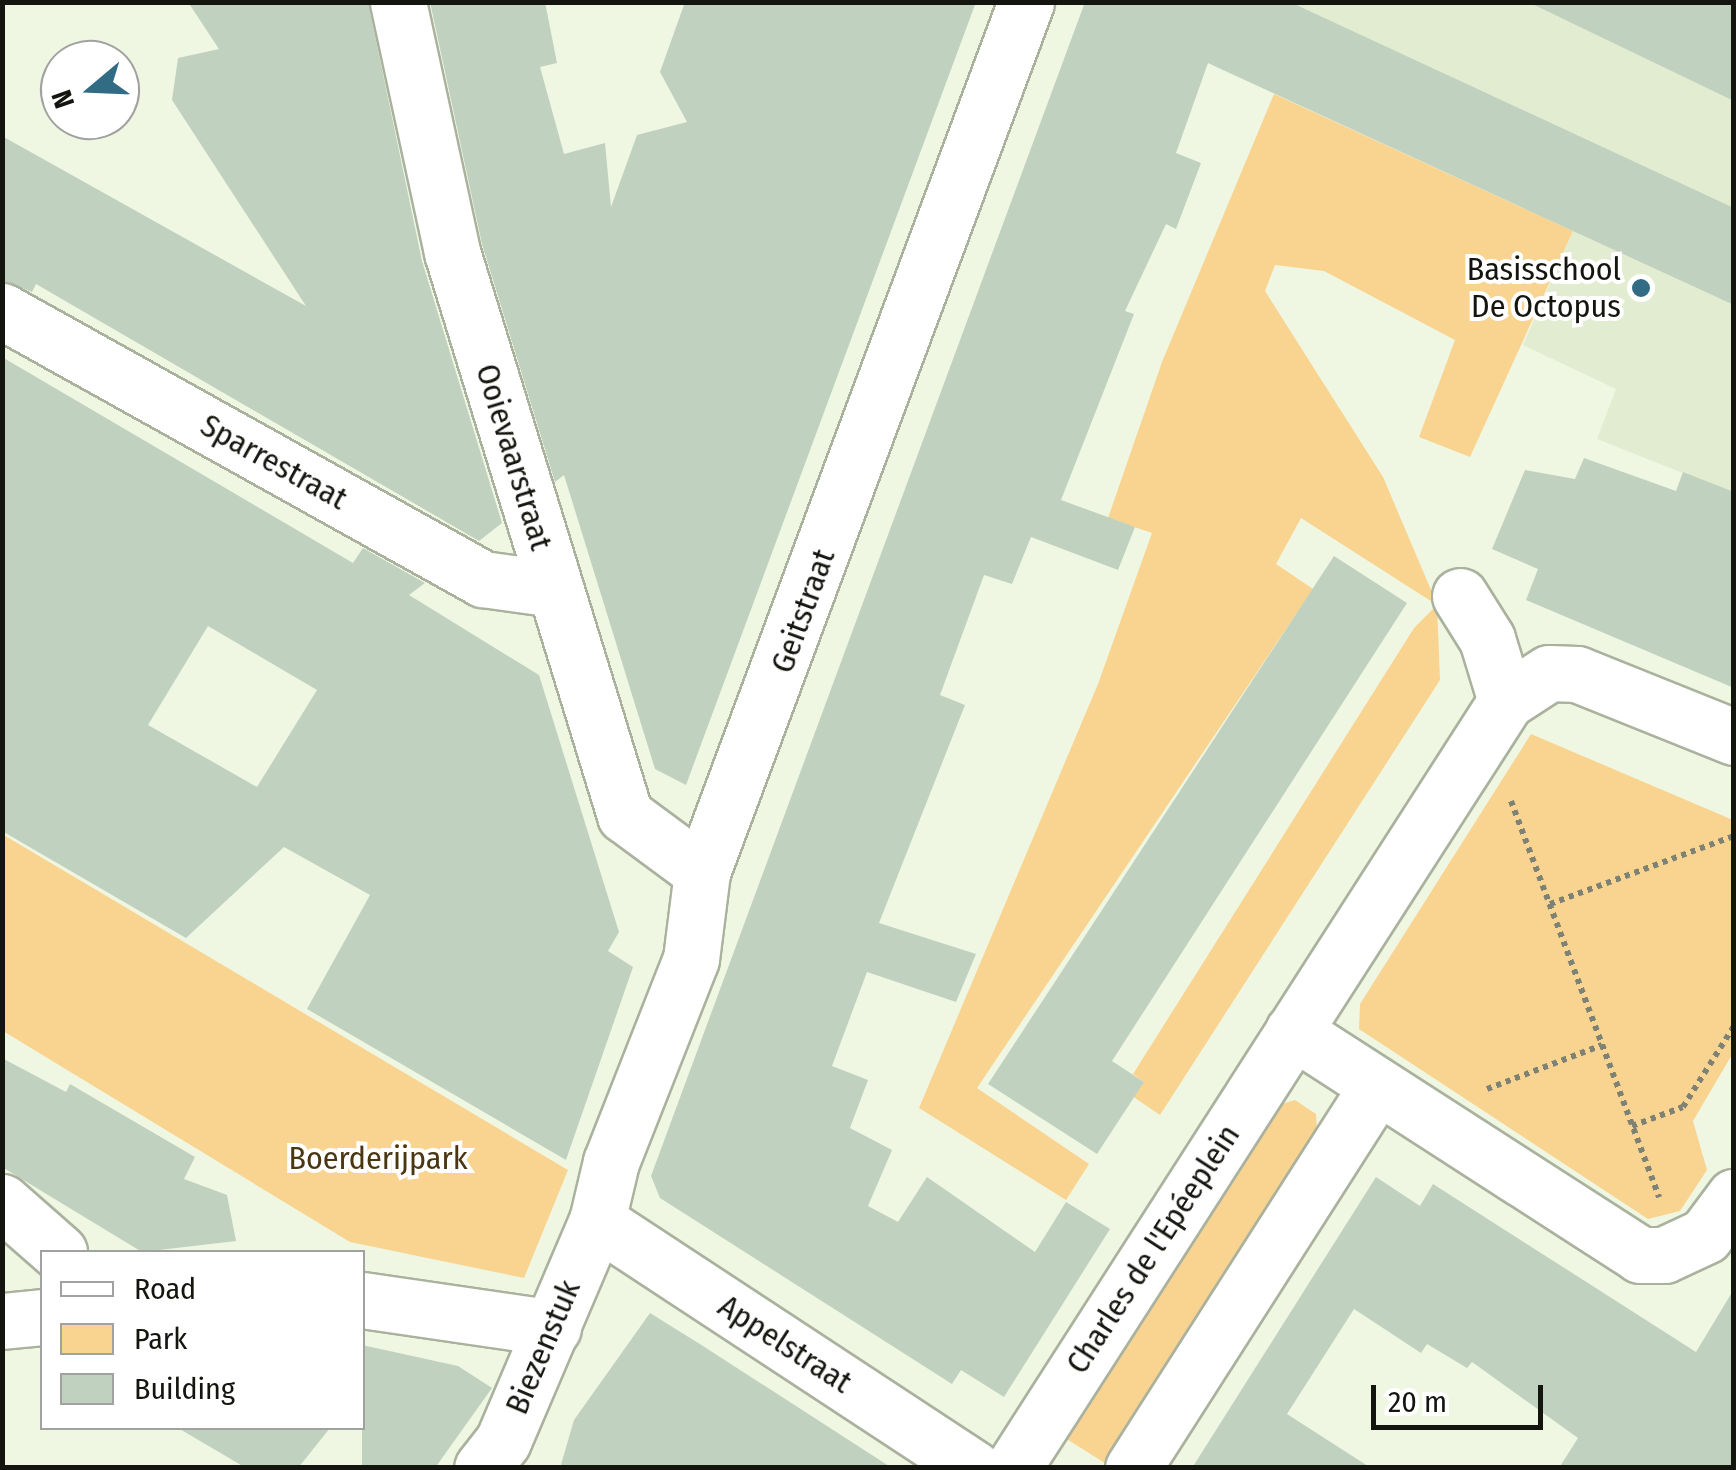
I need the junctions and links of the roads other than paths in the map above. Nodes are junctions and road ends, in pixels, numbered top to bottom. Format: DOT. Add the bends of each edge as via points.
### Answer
graph roads {
  1 [pos="398,2"];
  2 [pos="1026,2"];
  3 [pos="2,311"];
  4 [pos="554,589"];
  5 [pos="1460,596"];
  6 [pos="1496,717"];
  7 [pos="1734,737"];
  8 [pos="702,872"];
  9 [pos="1293,1031"];
  10 [pos="1398,1101"];
  11 [pos="1734,1197"];
  12 [pos="2,1202"];
  13 [pos="597,1222"];
  14 [pos="56,1250"];
  15 [pos="365,1300"];
  16 [pos="40,1317"];
  17 [pos="2,1321"];
  18 [pos="552,1328"];
  19 [pos="482,1468"];
  20 [pos="973,1468"];
  21 [pos="1013,1468"];
  22 [pos="1134,1468"];
  1 -- 4 [label="street, Ooievaarstraat" via="452,252"];
  2 -- 8 [label="street, Geitstraat"];
  3 -- 4 [label="street, Sparrestraat" via="484,580"];
  4 -- 8 [label="street, Ooievaarstraat" via="625,815"];
  5 -- 6 [label="street" via="1487,639"];
  6 -- 7 [label="street, Charles de l'Epéeplein" via="1549,672 1578,674"];
  6 -- 9 [label="street, Charles de l'Epéeplein"];
  8 -- 13 [label="street, Geitstraat" via="690,958 612,1162"];
  9 -- 10 [label="street"];
  9 -- 21 [label="street, Charles de l'Epéeplein"];
  10 -- 11 [label="street" via="1640,1255 1686,1247 1706,1236"];
  10 -- 22 [label="street"];
  12 -- 14 [label="street"];
  13 -- 18 [label="street, Biezenstuk"];
  13 -- 20 [label="street, Appelstraat"];
  15 -- 18 [label="street"];
  16 -- 17 [label="street"];
  18 -- 19 [label="street, Biezenstuk" via="503,1440"];
}
